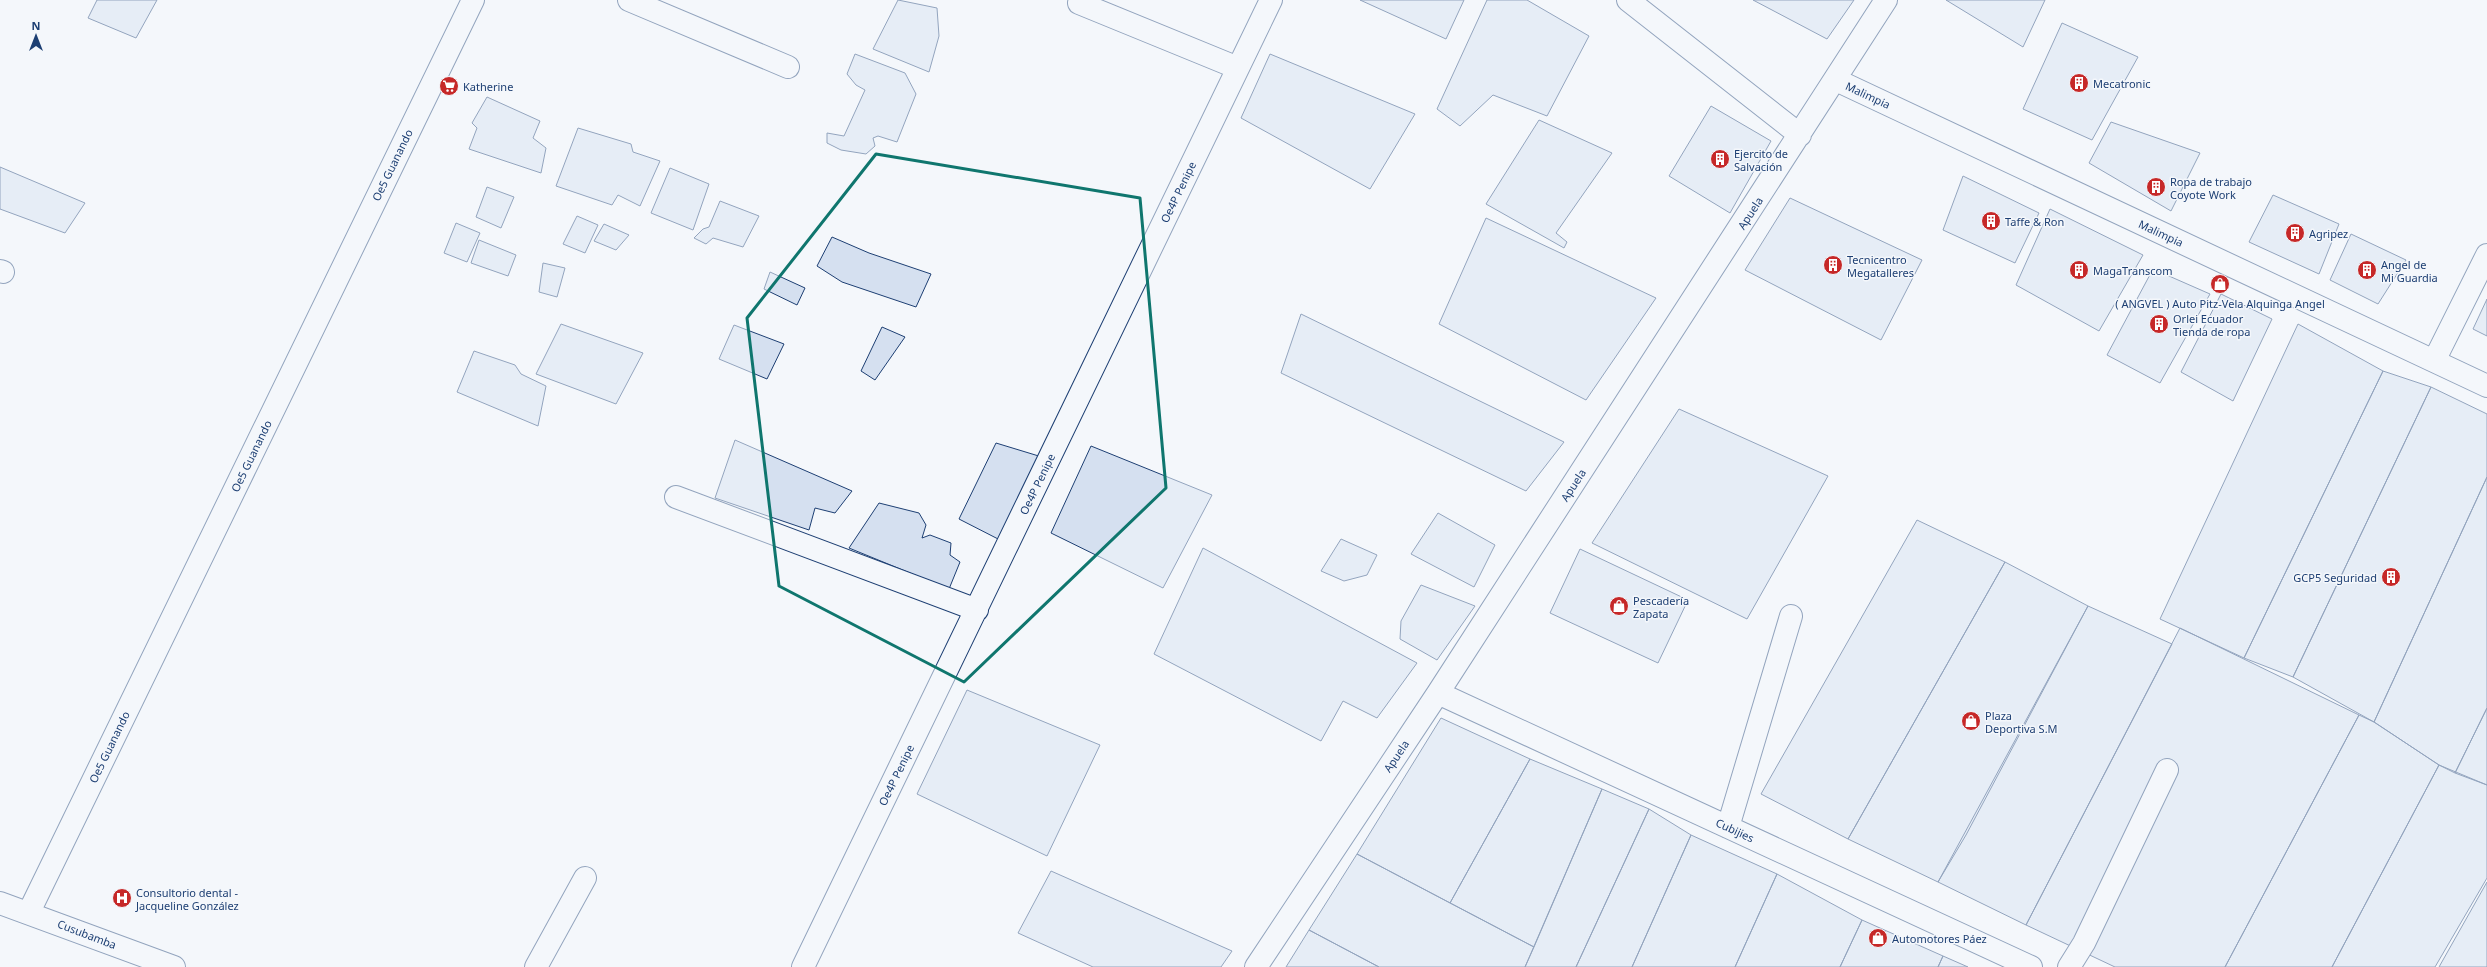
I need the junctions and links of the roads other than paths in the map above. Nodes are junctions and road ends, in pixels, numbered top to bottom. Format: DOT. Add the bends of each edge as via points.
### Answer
graph roads {
  1 [pos="473,0"];
  2 [pos="629,0"];
  3 [pos="1271,0"];
  4 [pos="1628,0"];
  5 [pos="1886,0"];
  6 [pos="1079,3"];
  7 [pos="788,67"];
  8 [pos="1238,68"];
  9 [pos="1836,80"];
  10 [pos="1800,135"];
  11 [pos="2487,255"];
  12 [pos="2434,361"];
  13 [pos="2487,386"];
  14 [pos="676,497"];
  15 [pos="977,610"];
  16 [pos="1791,616"];
  17 [pos="1438,693"];
  18 [pos="2167,770"];
  19 [pos="1728,827"];
  20 [pos="585,878"];
  21 [pos="0,903"];
  22 [pos="29,912"];
  23 [pos="165,966"];
  24 [pos="536,967"];
  25 [pos="803,967"];
  26 [pos="1256,967"];
  27 [pos="2031,967"];
  28 [pos="2069,967"];
  1 -- 22 [label="street, Oe5 Guanando"];
  2 -- 7 [label="street"];
  3 -- 8 [label="street, Oe4P Penipe"];
  4 -- 10 [label="street"];
  5 -- 9 [label="street, Apuela"];
  6 -- 8 [label="street"];
  8 -- 15 [label="street, Oe4P Penipe"];
  9 -- 10 [label="street, Apuela"];
  9 -- 12 [label="street, Malimpia"];
  10 -- 17 [label="street, Apuela"];
  11 -- 12 [label="street"];
  12 -- 13 [label="street, Malimpia"];
  14 -- 15 [label="street"];
  15 -- 25 [label="street, Oe4P Penipe"];
  16 -- 19 [label="street"];
  17 -- 19 [label="street, Cubijies"];
  17 -- 26 [label="street, Apuela"];
  18 -- 28 [label="street" via="2084,943"];
  19 -- 27 [label="street, Cubijies"];
  20 -- 24 [label="street"];
  21 -- 22 [label="street, Cusubamba"];
  22 -- 23 [label="street, Cusubamba"];
}
